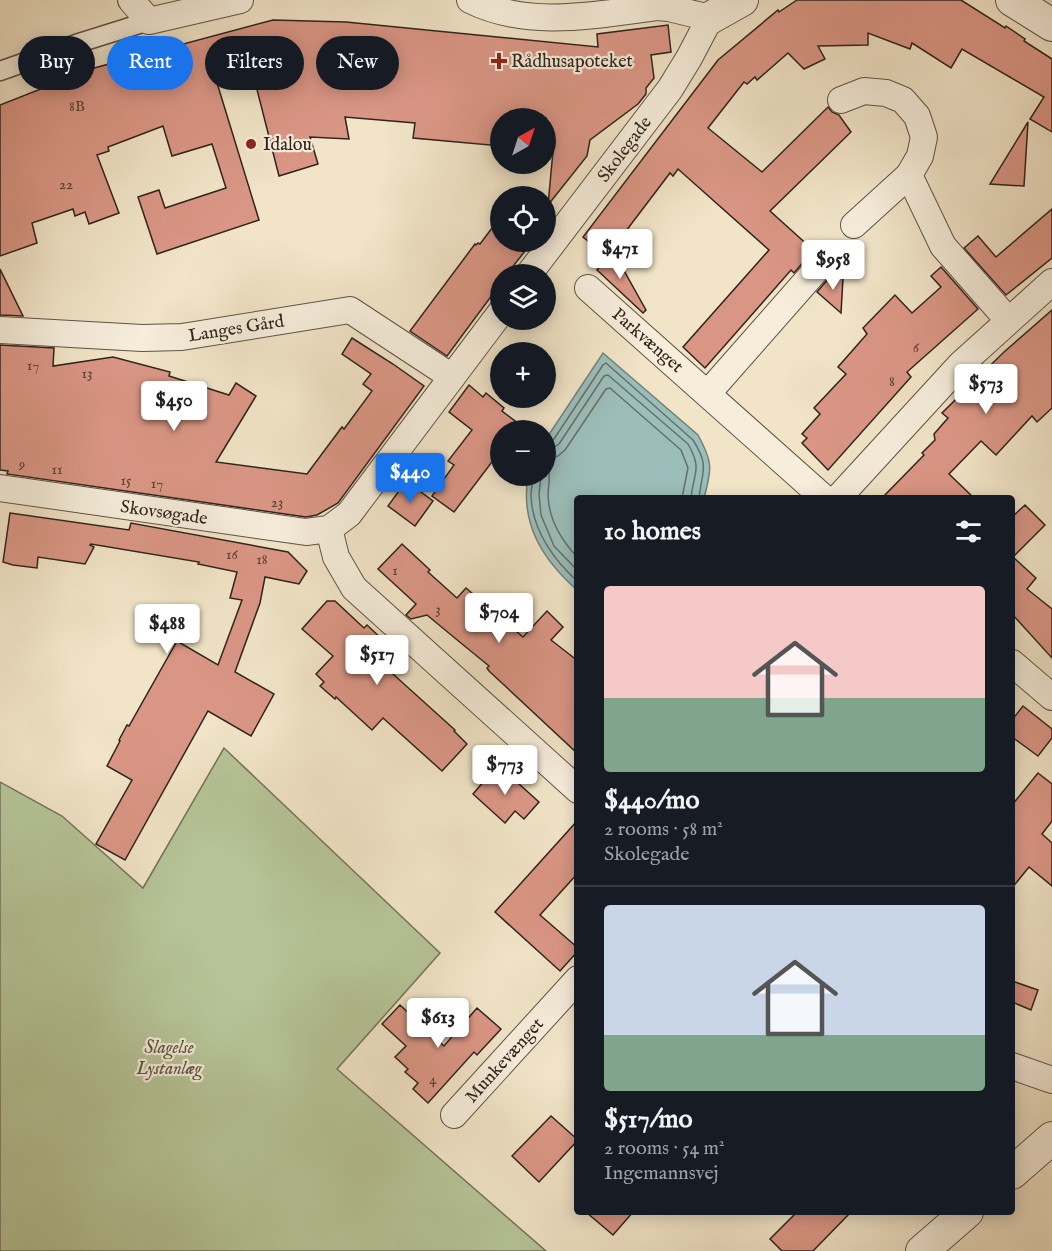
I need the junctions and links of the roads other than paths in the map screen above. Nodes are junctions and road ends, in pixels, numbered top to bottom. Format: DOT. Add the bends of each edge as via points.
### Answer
graph roads {
  1 [pos="131,0"];
  2 [pos="240,0"];
  3 [pos="470,0"];
  4 [pos="742,0"];
  5 [pos="1012,0"];
  6 [pos="515,8"];
  7 [pos="710,18"];
  8 [pos="149,21"];
  9 [pos="1052,25"];
  10 [pos="0,71"];
  11 [pos="842,100"];
  12 [pos="909,175"];
  13 [pos="854,225"];
  14 [pos="825,260"];
  15 [pos="537,264"];
  16 [pos="1052,282"];
  17 [pos="588,288"];
  18 [pos="1008,320"];
  19 [pos="490,327"];
  20 [pos="0,330"];
  21 [pos="452,377"];
  22 [pos="708,393"];
  23 [pos="0,488"];
  24 [pos="822,495"];
  25 [pos="841,495"];
  26 [pos="329,530"];
  27 [pos="1015,666"];
  28 [pos="1052,697"];
  29 [pos="574,786"];
  30 [pos="574,983"];
  31 [pos="1015,1067"];
  32 [pos="1052,1080"];
  33 [pos="454,1115"];
  34 [pos="1052,1138"];
  35 [pos="1015,1170"];
  36 [pos="964,1215"];
  37 [pos="922,1251"];
  1 -- 8 [label="street"];
  2 -- 8 [label="street"];
  3 -- 6 [label="street"];
  4 -- 7 [label="street"];
  5 -- 9 [label="street"];
  6 -- 7 [label="street" via="558,19 657,8"];
  7 -- 15 [label="street, Skolegade" via="670,89"];
  8 -- 10 [label="street"];
  11 -- 12 [label="street" via="864,91 903,100 917,116 924,137 920,156"];
  12 -- 13 [label="street"];
  12 -- 18 [label="street" via="943,246"];
  14 -- 22 [label="street"];
  16 -- 18 [label="street"];
  17 -- 22 [label="street, Parkvænget"];
  18 -- 25 [label="street" via="960,365"];
  19 -- 21 [label="street"];
  20 -- 21 [label="street, Langes Gård" via="182,337 350,310"];
  21 -- 26 [label="street" via="348,514"];
  22 -- 24 [label="street, Parkvænget"];
  23 -- 26 [label="street, Skovsøgade" via="306,532"];
  26 -- 29 [label="street" via="336,557 354,588"];
  27 -- 28 [label="street"];
  30 -- 33 [label="street, Munkevænget"];
  31 -- 32 [label="street"];
  34 -- 35 [label="street"];
  36 -- 37 [label="street"];
}
